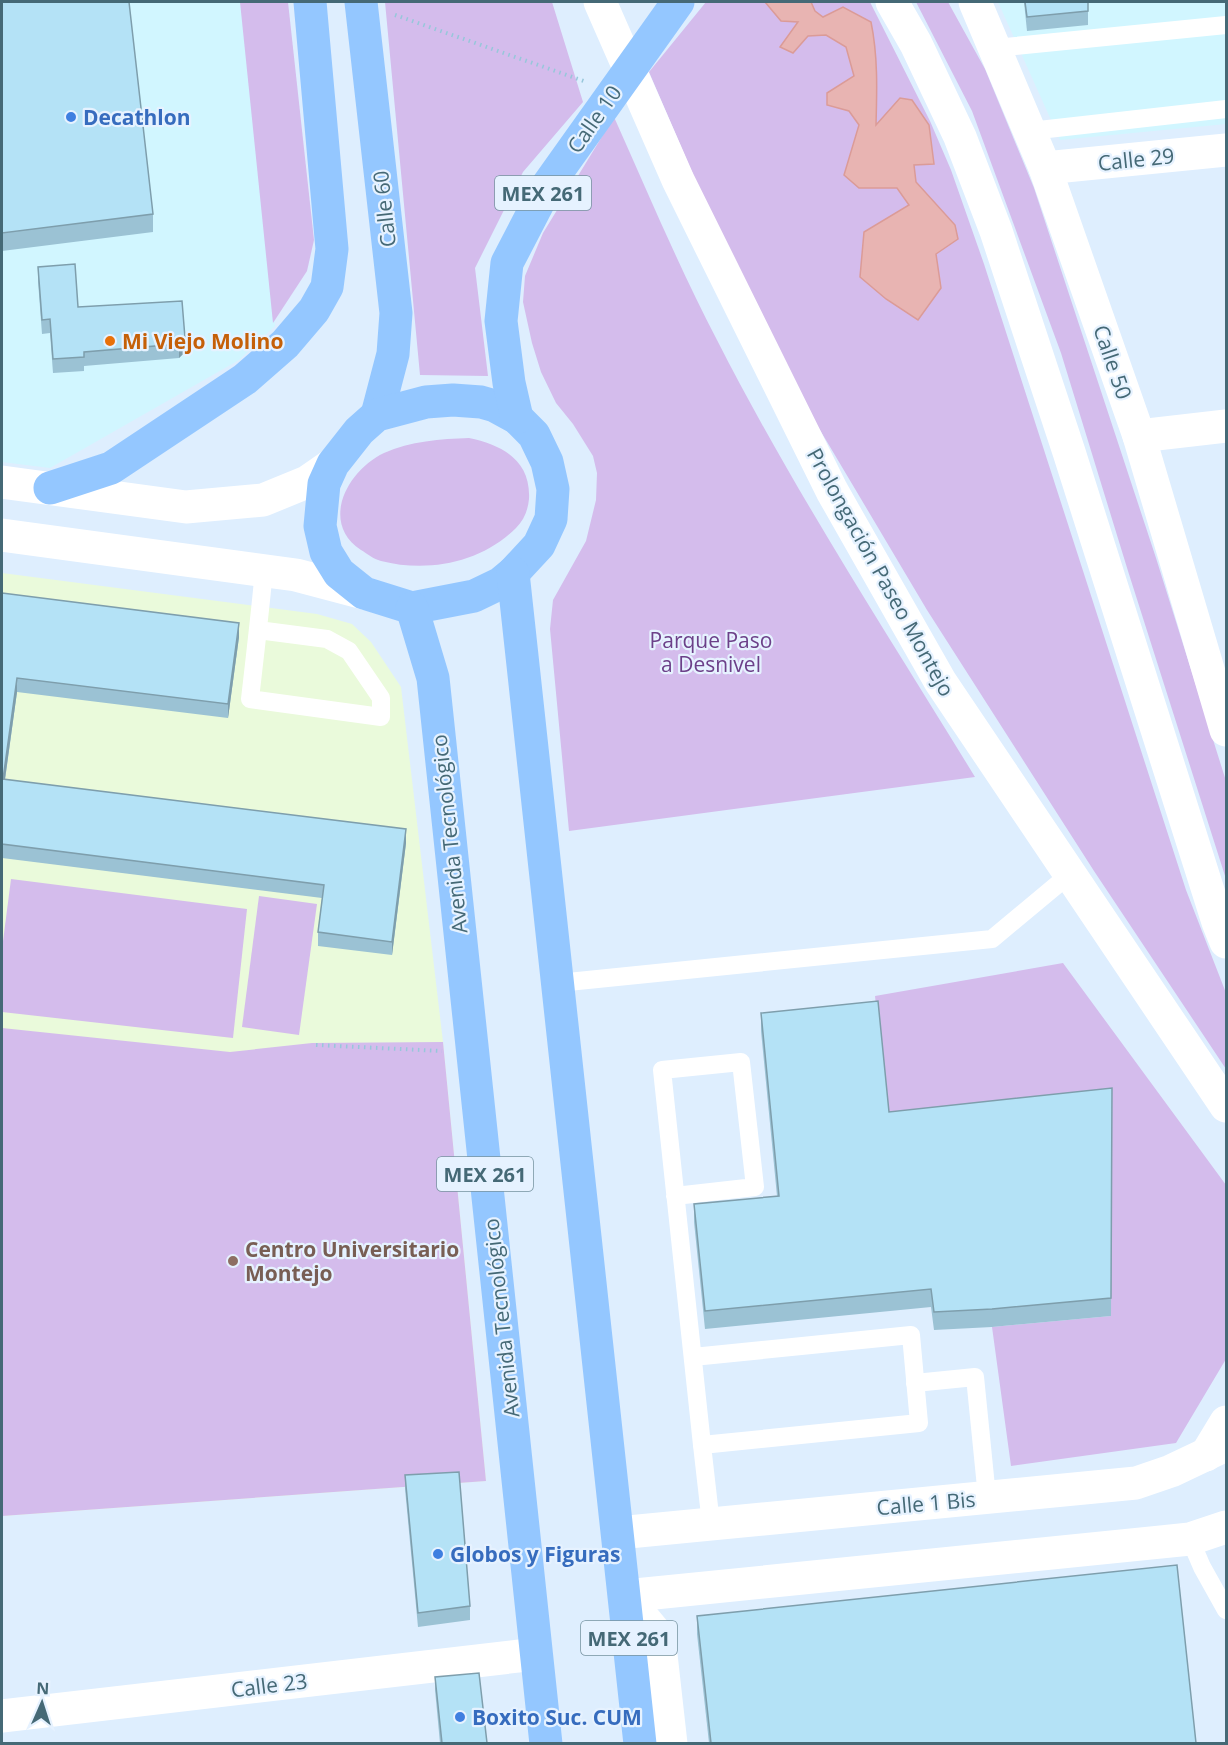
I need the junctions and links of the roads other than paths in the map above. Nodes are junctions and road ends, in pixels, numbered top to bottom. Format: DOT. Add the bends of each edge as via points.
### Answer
graph roads {
  1 [pos="310,2"];
  2 [pos="362,2"];
  3 [pos="600,2"];
  4 [pos="678,2"];
  5 [pos="892,2"];
  6 [pos="975,2"];
  7 [pos="1227,25"];
  8 [pos="995,48"];
  9 [pos="1227,109"];
  10 [pos="1030,131"];
  11 [pos="1227,150"];
  12 [pos="1046,168"];
  13 [pos="376,415"];
  14 [pos="517,418"];
  15 [pos="1227,426"];
  16 [pos="1139,436"];
  17 [pos="333,464"];
  18 [pos="2,482"];
  19 [pos="50,488"];
  20 [pos="2,535"];
  21 [pos="264,570"];
  22 [pos="513,573"];
  23 [pos="364,593"];
  24 [pos="412,608"];
  25 [pos="258,630"];
  26 [pos="1224,716"];
  27 [pos="1070,874"];
  28 [pos="1227,942"];
  29 [pos="558,983"];
  30 [pos="1227,1106"];
  31 [pos="675,1196"];
  32 [pos="693,1358"];
  33 [pos="915,1383"];
  34 [pos="1227,1422"];
  35 [pos="702,1445"];
  36 [pos="1216,1450"];
  37 [pos="987,1497"];
  38 [pos="711,1524"];
  39 [pos="1227,1527"];
  40 [pos="618,1533"];
  41 [pos="1190,1539"];
  42 [pos="625,1596"];
  43 [pos="1227,1610"];
  44 [pos="536,1654"];
  45 [pos="2,1716"];
  46 [pos="546,1743"];
  47 [pos="640,1743"];
  48 [pos="671,1743"];
  1 -- 19 [label="main road" via="332,249 327,287 314,310 285,344 245,379 111,468"];
  2 -- 13 [label="main road, Calle 60" via="396,313 393,354"];
  3 -- 27 [label="main road, Prolongación Paseo Montejo" via="678,180 827,480 940,681"];
  4 -- 14 [label="main road, Calle 10 / MEX 261" via="547,186 507,263 501,321"];
  5 -- 28 [label="main road" via="960,137 996,231"];
  6 -- 8 [label="main road, Calle 50"];
  7 -- 8 [label="lane"];
  8 -- 10 [label="main road, Calle 50"];
  9 -- 10 [label="lane"];
  10 -- 12 [label="main road, Calle 50"];
  11 -- 12 [label="main road, Calle 29"];
  12 -- 16 [label="main road, Calle 50"];
  13 -- 14 [label="main road" via="426,402 453,400 495,405"];
  13 -- 17 [label="main road"];
  14 -- 22 [label="main road" via="534,435 554,489 551,519 539,545"];
  15 -- 16 [label="main road"];
  16 -- 26 [label="main road, Calle 50"];
  17 -- 19 [label="main road" via="307,482 262,500 186,507"];
  17 -- 23 [label="main road" via="321,504 320,526 326,552 339,573"];
  18 -- 19 [label="main road"];
  20 -- 21 [label="main road"];
  21 -- 23 [label="main road"];
  21 -- 25 [label="lane"];
  22 -- 24 [label="main road" via="474,596"];
  22 -- 29 [label="main road, MEX 261"];
  23 -- 24 [label="main road"];
  24 -- 44 [label="main road, Avenida Tecnológico / MEX 261" via="432,678"];
  25 -- 25 [label="lane" via="250,699 381,717 381,698 350,651 327,639"];
  27 -- 29 [label="lane" via="992,939"];
  27 -- 30 [label="main road, Prolongación Paseo Montejo"];
  29 -- 40 [label="main road, MEX 261"];
  31 -- 31 [label="lane" via="662,1070 741,1062 755,1188"];
  31 -- 32 [label="lane"];
  32 -- 33 [label="lane" via="911,1335"];
  32 -- 35 [label="lane"];
  33 -- 35 [label="lane" via="919,1423"];
  33 -- 37 [label="lane" via="975,1377"];
  34 -- 36 [label="main road"];
  35 -- 38 [label="lane"];
  36 -- 37 [label="main road, Calle 1 Bis" via="1136,1483"];
  37 -- 38 [label="main road, Calle 1 Bis"];
  38 -- 40 [label="main road, Calle 1 Bis"];
  39 -- 41 [label="main road"];
  40 -- 42 [label="main road, MEX 261"];
  41 -- 42 [label="main road"];
  41 -- 43 [label="lane"];
  42 -- 47 [label="main road, MEX 261"];
  42 -- 48 [label="main road" via="659,1637"];
  44 -- 45 [label="main road, Calle 23"];
  44 -- 46 [label="main road, Avenida Tecnológico / MEX 261"];
}
